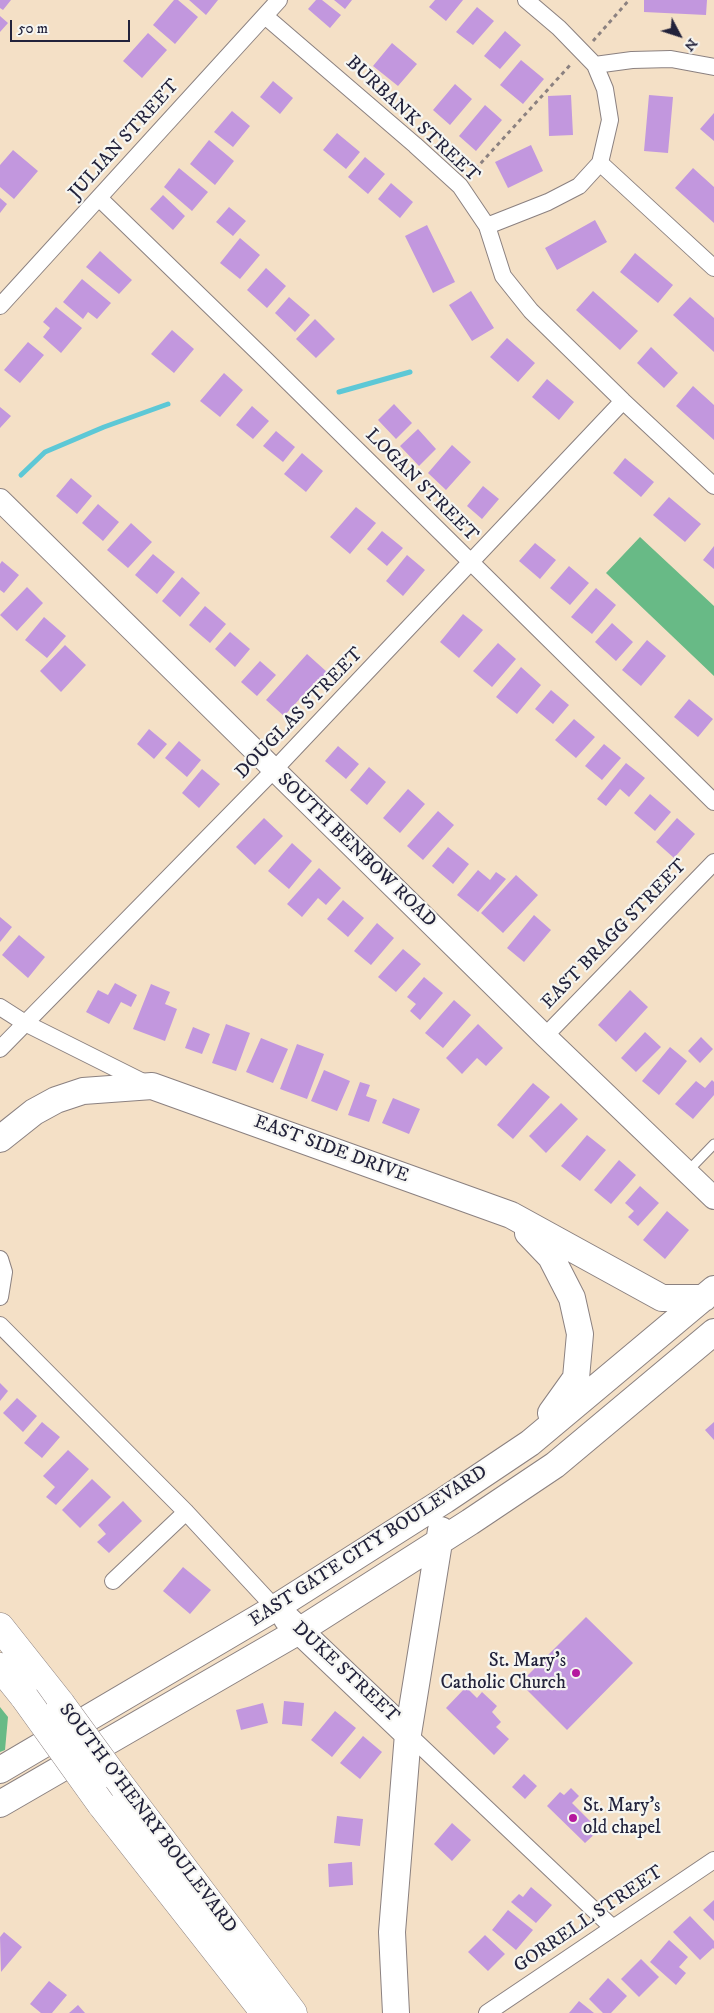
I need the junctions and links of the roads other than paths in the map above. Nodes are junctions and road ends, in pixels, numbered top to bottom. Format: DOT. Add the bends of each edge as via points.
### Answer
graph roads {
  1 [pos="279,0"];
  2 [pos="526,0"];
  3 [pos="265,16"];
  4 [pos="595,65"];
  5 [pos="714,67"];
  6 [pos="600,163"];
  7 [pos="99,198"];
  8 [pos="487,226"];
  9 [pos="714,268"];
  10 [pos="0,306"];
  11 [pos="623,401"];
  12 [pos="714,486"];
  13 [pos="0,500"];
  14 [pos="471,564"];
  15 [pos="274,770"];
  16 [pos="714,802"];
  17 [pos="714,862"];
  18 [pos="0,1007"];
  19 [pos="25,1023"];
  20 [pos="545,1036"];
  21 [pos="0,1049"];
  22 [pos="152,1086"];
  23 [pos="0,1139"];
  24 [pos="714,1144"];
  25 [pos="687,1172"];
  26 [pos="714,1198"];
  27 [pos="511,1215"];
  28 [pos="0,1259"];
  29 [pos="709,1293"];
  30 [pos="0,1298"];
  31 [pos="0,1325"];
  32 [pos="714,1332"];
  33 [pos="530,1443"];
  34 [pos="445,1500"];
  35 [pos="186,1512"];
  36 [pos="440,1542"];
  37 [pos="112,1581"];
  38 [pos="275,1608"];
  39 [pos="0,1627"];
  40 [pos="299,1631"];
  41 [pos="0,1667"];
  42 [pos="408,1734"];
  43 [pos="0,1770"];
  44 [pos="0,1804"];
  45 [pos="714,1860"];
  46 [pos="613,1928"];
  47 [pos="265,2013"];
  48 [pos="293,2013"];
  49 [pos="396,2013"];
  50 [pos="487,2013"];
  1 -- 3 [label="street, JULIAN STREET"];
  2 -- 4 [label="street"];
  3 -- 7 [label="street, JULIAN STREET"];
  3 -- 8 [label="street, BURBANK STREET" via="460,186"];
  4 -- 5 [label="street" via="671,59"];
  4 -- 6 [label="street" via="605,89 610,120"];
  6 -- 8 [label="street" via="579,186"];
  6 -- 9 [label="street"];
  7 -- 10 [label="street, JULIAN STREET"];
  7 -- 14 [label="street, LOGAN STREET"];
  8 -- 11 [label="street, BURBANK STREET" via="504,276 531,311"];
  11 -- 12 [label="street, BURBANK STREET"];
  11 -- 14 [label="street, DOUGLAS STREET"];
  13 -- 15 [label="main road, SOUTH BENBOW ROAD"];
  14 -- 15 [label="street, DOUGLAS STREET"];
  14 -- 16 [label="street, LOGAN STREET"];
  15 -- 19 [label="street, DOUGLAS STREET"];
  15 -- 20 [label="main road, SOUTH BENBOW ROAD"];
  17 -- 20 [label="street, EAST BRAGG STREET"];
  18 -- 19 [label="street, EAST SIDE DRIVE"];
  19 -- 21 [label="street, DOUGLAS STREET"];
  19 -- 22 [label="street, EAST SIDE DRIVE"];
  20 -- 25 [label="main road, SOUTH BENBOW ROAD"];
  22 -- 23 [label="main road, EAST SIDE DRIVE" via="83,1091 56,1100 34,1112"];
  22 -- 27 [label="main road, EAST SIDE DRIVE"];
  24 -- 25 [label="lane"];
  25 -- 26 [label="main road, SOUTH BENBOW ROAD"];
  27 -- 29 [label="main road, EAST SIDE DRIVE" via="662,1298"];
  27 -- 33 [label="main road" via="551,1257 572,1298 580,1334 576,1378"];
  28 -- 30 [label="street" via="4,1272"];
  29 -- 33 [label="main road, EAST GATE CITY BOULEVARD"];
  31 -- 35 [label="street, DUKE STREET"];
  32 -- 36 [label="main road, EAST GATE CITY BOULEVARD" via="555,1465"];
  33 -- 34 [label="main road, EAST GATE CITY BOULEVARD"];
  34 -- 36 [label="main road"];
  34 -- 38 [label="main road, EAST GATE CITY BOULEVARD"];
  35 -- 37 [label="street"];
  35 -- 38 [label="street, DUKE STREET"];
  36 -- 40 [label="main road, EAST GATE CITY BOULEVARD"];
  36 -- 42 [label="main road"];
  38 -- 40 [label="main road, DUKE STREET"];
  38 -- 43 [label="main road, EAST GATE CITY BOULEVARD"];
  39 -- 48 [label="highway, SOUTH O'HENRY BOULEVARD, bridge" via="62,1704"];
  40 -- 42 [label="main road, DUKE STREET"];
  40 -- 44 [label="main road, EAST GATE CITY BOULEVARD"];
  41 -- 47 [label="highway, SOUTH O'HENRY BOULEVARD, bridge" via="101,1804"];
  42 -- 46 [label="street, DUKE STREET"];
  42 -- 49 [label="main road" via="392,1932"];
  45 -- 46 [label="street, GORRELL STREET"];
  46 -- 50 [label="street, GORRELL STREET"];
}
